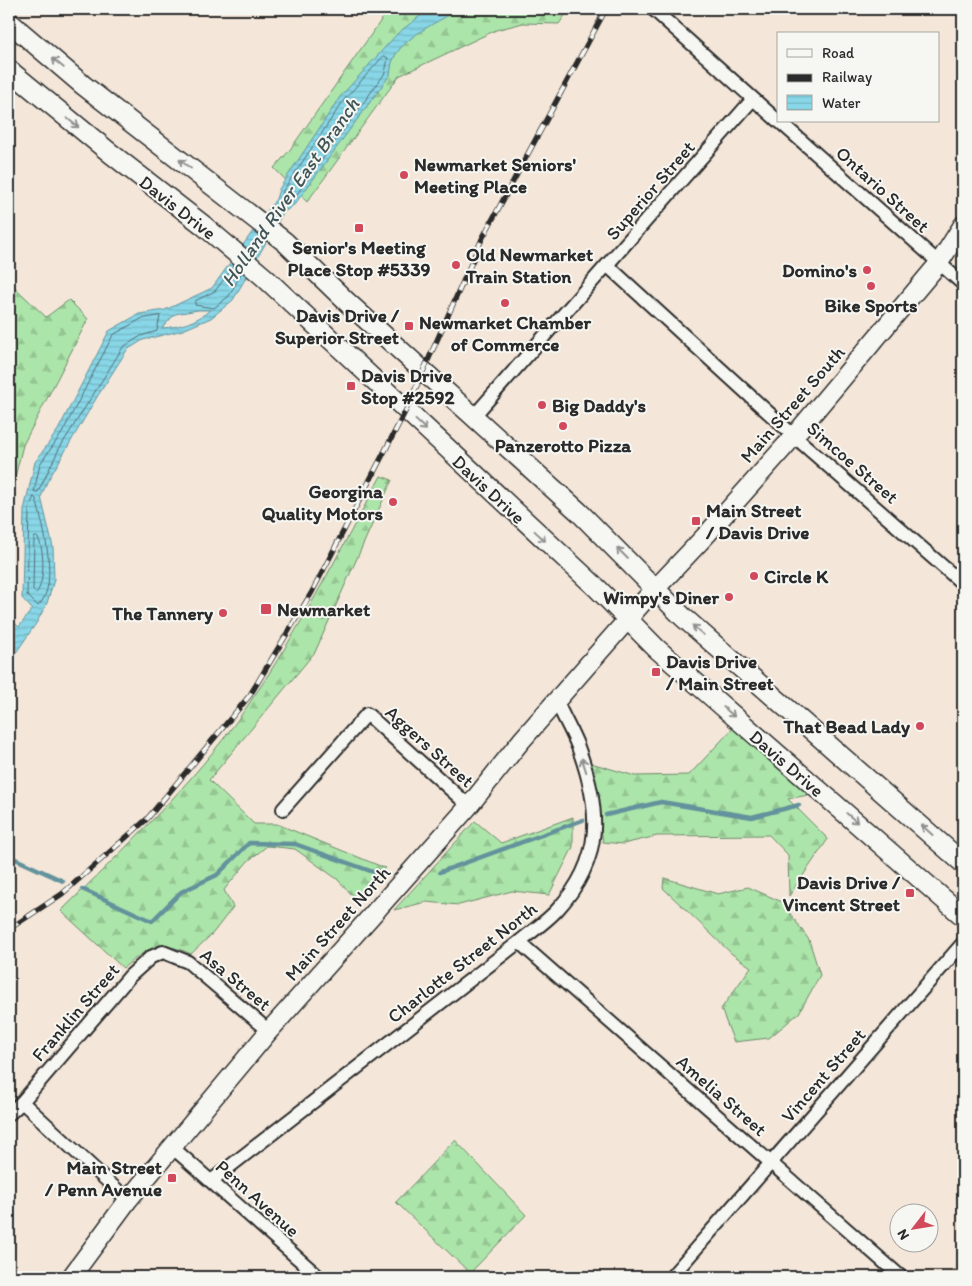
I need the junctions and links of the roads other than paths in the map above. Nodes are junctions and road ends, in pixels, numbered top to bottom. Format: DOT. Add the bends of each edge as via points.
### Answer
graph roads {
  1 [pos="653,9"];
  2 [pos="9,22"];
  3 [pos="9,70"];
  4 [pos="753,99"];
  5 [pos="777,120"];
  6 [pos="779,122"];
  7 [pos="963,225"];
  8 [pos="939,263"];
  9 [pos="608,266"];
  10 [pos="963,284"];
  11 [pos="474,416"];
  12 [pos="794,436"];
  13 [pos="963,584"];
  14 [pos="648,596"];
  15 [pos="629,620"];
  16 [pos="557,702"];
  17 [pos="468,806"];
  18 [pos="283,809"];
  19 [pos="963,863"];
  20 [pos="963,916"];
  21 [pos="519,942"];
  22 [pos="963,943"];
  23 [pos="151,957"];
  24 [pos="269,1031"];
  25 [pos="22,1102"];
  26 [pos="9,1114"];
  27 [pos="172,1147"];
  28 [pos="770,1163"];
  29 [pos="211,1181"];
  30 [pos="128,1200"];
  31 [pos="896,1276"];
  32 [pos="71,1277"];
  33 [pos="319,1277"];
  34 [pos="671,1277"];
  1 -- 4 [label="street, Ontario Street"];
  11 -- 2 [label="main road, Davis Drive, one-way" via="285,242 90,91"];
  3 -- 15 [label="main road, Davis Drive, one-way" via="264,277"];
  4 -- 5 [label="street, Ontario Street"];
  4 -- 9 [label="street, Superior Street"];
  6 -- 8 [label="street, Ontario Street"];
  7 -- 8 [label="main road, Main Street South"];
  8 -- 10 [label="street, Ontario Street"];
  8 -- 12 [label="main road, Main Street South"];
  9 -- 11 [label="street, Superior Street"];
  9 -- 12 [label="street, Simcoe Street"];
  14 -- 11 [label="main road, Davis Drive, one-way" via="626,558"];
  12 -- 13 [label="street, Simcoe Street"];
  12 -- 14 [label="main road, Main Street South"];
  14 -- 15 [label="main road, Main Street North"];
  19 -- 14 [label="main road, Davis Drive, one-way"];
  15 -- 16 [label="main road, Main Street North"];
  15 -- 20 [label="main road, Davis Drive, one-way" via="670,660"];
  16 -- 17 [label="main road, Main Street North"];
  21 -- 16 [label="street, Charlotte Street North, one-way" via="556,911 576,885 586,867 596,829 590,785"];
  17 -- 18 [label="street, Aggers Street" via="366,714"];
  17 -- 24 [label="main road, Main Street North"];
  21 -- 28 [label="street, Amelia Street"];
  21 -- 29 [label="street, Charlotte Street North"];
  22 -- 28 [label="street, Vincent Street"];
  23 -- 24 [label="street, Asa Street" via="163,952 188,962"];
  23 -- 25 [label="street, Franklin Street" via="106,1003"];
  24 -- 27 [label="main road, Main Street North"];
  25 -- 26 [label="street, Franklin Street"];
  25 -- 30 [label="street"];
  27 -- 29 [label="street, Penn Avenue"];
  27 -- 30 [label="main road, Main Street North"];
  28 -- 31 [label="street, Amelia Street"];
  28 -- 34 [label="street, Vincent Street"];
  29 -- 33 [label="street, Penn Avenue"];
  30 -- 32 [label="main road, Main Street North"];
}
